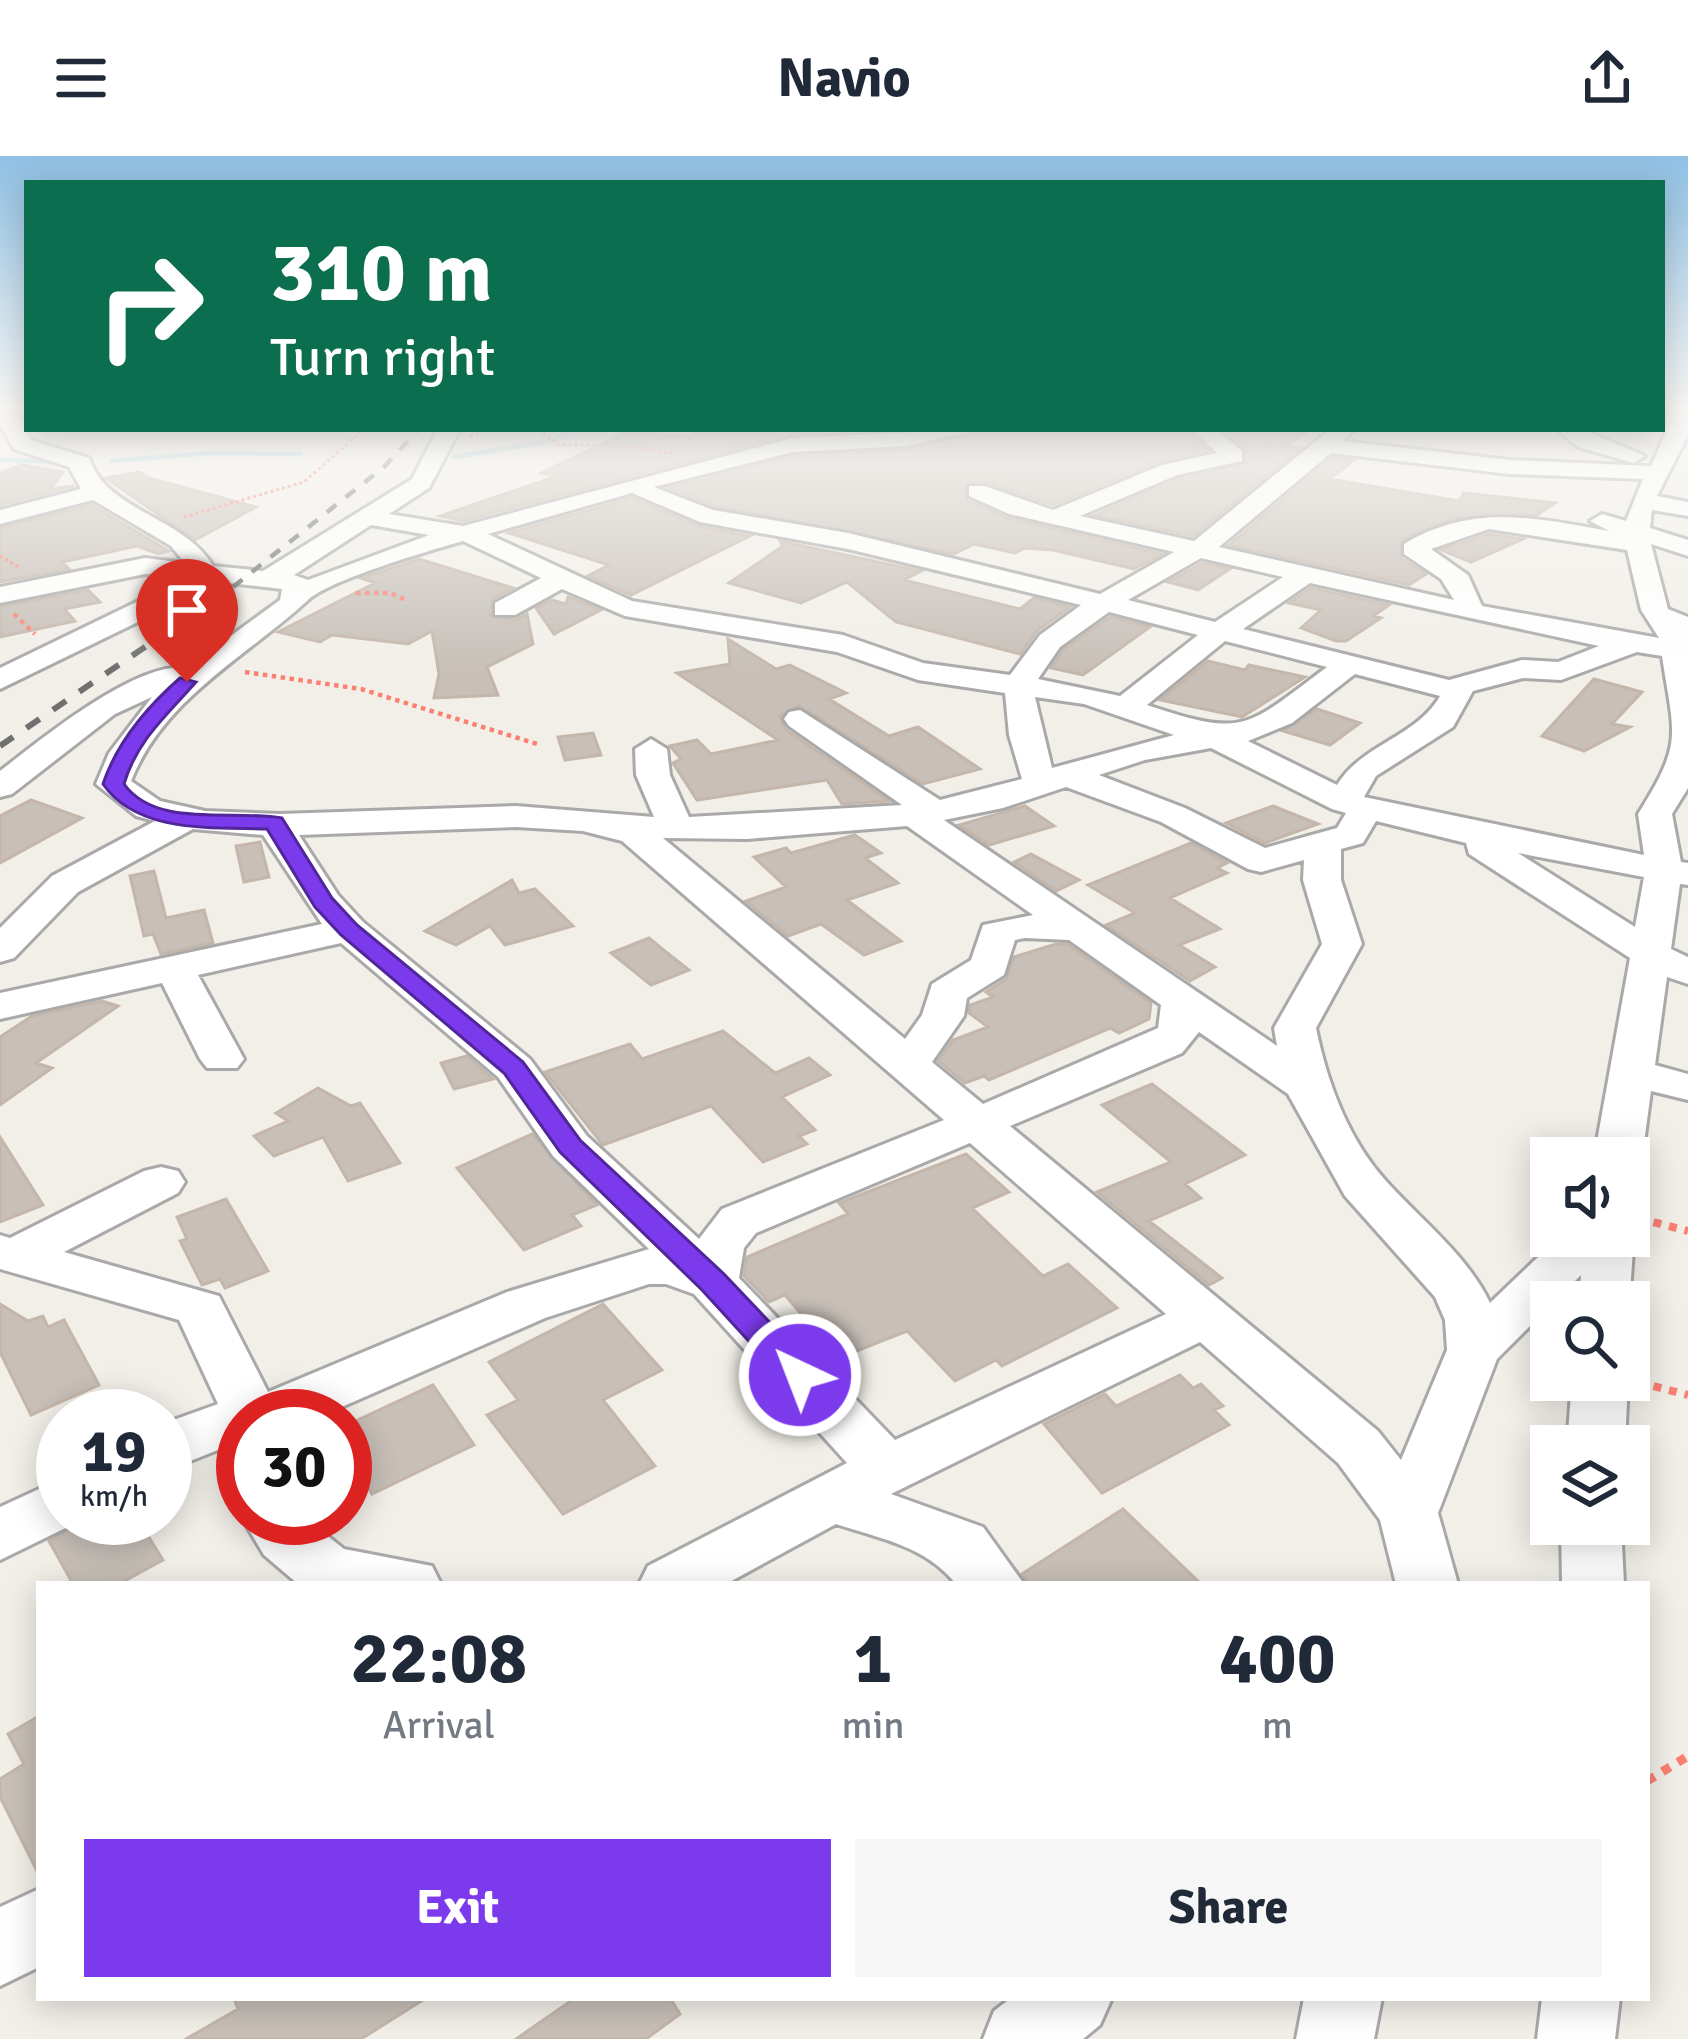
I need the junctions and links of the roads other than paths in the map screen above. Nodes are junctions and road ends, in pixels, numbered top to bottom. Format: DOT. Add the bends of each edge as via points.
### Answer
graph roads {
  1 [pos="82,496"];
  2 [pos="100,496"];
  3 [pos="400,496"];
  4 [pos="601,496"];
  5 [pos="652,496"];
  6 [pos="987,496"];
  7 [pos="1107,496"];
  8 [pos="1265,496"];
  9 [pos="1644,496"];
  10 [pos="1642,501"];
  11 [pos="1688,509"];
  12 [pos="1583,510"];
  13 [pos="365,517"];
  14 [pos="1056,517"];
  15 [pos="0,518"];
  16 [pos="894,526"];
  17 [pos="466,534"];
  18 [pos="1633,538"];
  19 [pos="1688,548"];
  20 [pos="1200,550"];
  21 [pos="390,554"];
  22 [pos="905,556"];
  23 [pos="211,572"];
  24 [pos="1306,574"];
  25 [pos="565,576"];
  26 [pos="295,587"];
  27 [pos="6,604"];
  28 [pos="1107,604"];
  29 [pos="505,609"];
  30 [pos="1469,611"];
  31 [pos="1219,632"];
  32 [pos="1632,644"];
  33 [pos="1682,645"];
  34 [pos="215,658"];
  35 [pos="1350,664"];
  36 [pos="0,680"];
  37 [pos="1021,683"];
  38 [pos="1454,690"];
  39 [pos="1123,709"];
  40 [pos="800,719"];
  41 [pos="1688,725"];
  42 [pos="1218,739"];
  43 [pos="1688,739"];
  44 [pos="651,749"];
  45 [pos="1053,779"];
  46 [pos="0,787"];
  47 [pos="1355,805"];
  48 [pos="924,813"];
  49 [pos="188,818"];
  50 [pos="274,823"];
  51 [pos="615,826"];
  52 [pos="677,830"];
  53 [pos="1453,830"];
  54 [pos="1323,844"];
  55 [pos="1676,871"];
  56 [pos="1084,928"];
  57 [pos="349,930"];
  58 [pos="0,950"];
  59 [pos="1670,963"];
  60 [pos="175,969"];
  61 [pos="1183,1001"];
  62 [pos="0,1006"];
  63 [pos="222,1059"];
  64 [pos="909,1064"];
  65 [pos="1632,1073"];
  66 [pos="1306,1086"];
  67 [pos="1688,1087"];
  68 [pos="979,1123"];
  69 [pos="1621,1137"];
  70 [pos="160,1182"];
  71 [pos="8,1254"];
  72 [pos="1569,1257"];
  73 [pos="713,1282"];
  74 [pos="1207,1317"];
  75 [pos="1474,1350"];
  76 [pos="239,1389"];
  77 [pos="330,1389"];
  78 [pos="887,1469"];
  79 [pos="829,1498"];
  80 [pos="1408,1514"];
  81 [pos="36,1516"];
  82 [pos="0,1534"];
  83 [pos="291,1545"];
  84 [pos="1592,1545"];
  85 [pos="380,1581"];
  86 [pos="676,1581"];
  87 [pos="991,1581"];
  88 [pos="1426,1581"];
  89 [pos="1593,1581"];
  90 [pos="36,1928"];
  91 [pos="0,1948"];
  92 [pos="1068,2001"];
  93 [pos="1342,2001"];
  94 [pos="1581,2001"];
  95 [pos="1022,2039"];
  96 [pos="1335,2039"];
  97 [pos="1576,2039"];
  1 -- 15 [label="street"];
  2 -- 23 [label="street" via="185,540"];
  3 -- 13 [label="street"];
  4 -- 17 [label="street"];
  5 -- 22 [label="street"];
  6 -- 14 [label="street"];
  7 -- 14 [label="street"];
  8 -- 20 [label="street"];
  9 -- 10 [label="street"];
  10 -- 11 [label="street"];
  10 -- 18 [label="street"];
  12 -- 18 [label="street"];
  13 -- 17 [label="street"];
  13 -- 26 [label="street"];
  14 -- 20 [label="street"];
  16 -- 22 [label="street"];
  17 -- 21 [label="street"];
  17 -- 25 [label="street"];
  18 -- 19 [label="street"];
  18 -- 30 [label="street" via="1474,520 1448,526 1414,550 1451,572"];
  18 -- 33 [label="street" via="1655,610"];
  20 -- 24 [label="street"];
  20 -- 28 [label="street"];
  21 -- 26 [label="street"];
  21 -- 26 [label="street"];
  22 -- 28 [label="street"];
  23 -- 26 [label="street"];
  23 -- 27 [label="street" via="130,567"];
  23 -- 36 [label="street"];
  24 -- 30 [label="street"];
  24 -- 31 [label="street"];
  25 -- 29 [label="street"];
  25 -- 37 [label="street" via="662,618 808,637 919,671"];
  26 -- 34 [label="street" via="272,621"];
  28 -- 31 [label="street"];
  28 -- 37 [label="street" via="1067,627"];
  30 -- 32 [label="street"];
  31 -- 35 [label="street"];
  31 -- 39 [label="street"];
  32 -- 33 [label="street"];
  32 -- 38 [label="street" via="1561,671 1522,669"];
  33 -- 41 [label="street"];
  34 -- 46 [label="street" via="104,707"];
  34 -- 49 [label="street" via="159,706 113,784 148,812"];
  35 -- 38 [label="street"];
  35 -- 42 [label="street" via="1281,716"];
  37 -- 39 [label="street"];
  37 -- 45 [label="street" via="1025,735"];
  38 -- 47 [label="street" via="1442,719 1373,762"];
  39 -- 42 [label="street"];
  40 -- 48 [label="street"];
  42 -- 45 [label="street" via="1138,752"];
  42 -- 47 [label="street"];
  43 -- 55 [label="street" via="1684,767 1654,814"];
  44 -- 52 [label="street" via="653,775"];
  45 -- 48 [label="street"];
  45 -- 54 [label="street" via="1173,815 1255,860"];
  47 -- 53 [label="street"];
  47 -- 54 [label="street" via="1350,835"];
  48 -- 52 [label="street"];
  48 -- 56 [label="street"];
  49 -- 50 [label="street"];
  49 -- 58 [label="street" via="65,884"];
  50 -- 51 [label="street" via="455,817"];
  50 -- 57 [label="street"];
  51 -- 52 [label="street"];
  51 -- 64 [label="street" via="647,842"];
  53 -- 55 [label="street"];
  53 -- 59 [label="street"];
  54 -- 66 [label="street" via="1322,880 1342,944 1295,1028"];
  55 -- 59 [label="street"];
  56 -- 61 [label="street"];
  56 -- 64 [label="street" via="997,933 990,966 947,993 943,1016"];
  57 -- 60 [label="street"];
  57 -- 73 [label="street" via="514,1068 570,1146"];
  59 -- 65 [label="street"];
  60 -- 62 [label="street"];
  60 -- 63 [label="street"];
  61 -- 66 [label="street"];
  61 -- 68 [label="street" via="1179,1030 1167,1043"];
  64 -- 68 [label="street"];
  65 -- 67 [label="street"];
  65 -- 69 [label="street"];
  66 -- 75 [label="street" via="1362,1185 1457,1289"];
  68 -- 73 [label="street" via="739,1221 715,1252"];
  68 -- 74 [label="street"];
  70 -- 71 [label="street"];
  71 -- 76 [label="street" via="200,1309"];
  72 -- 75 [label="street"];
  73 -- 77 [label="street" via="670,1266 646,1267 526,1305"];
  73 -- 78 [label="street"];
  74 -- 78 [label="street"];
  74 -- 80 [label="street" via="1358,1447"];
  75 -- 80 [label="street"];
  78 -- 79 [label="street"];
  79 -- 86 [label="street"];
  79 -- 87 [label="street" via="942,1534"];
  80 -- 88 [label="street"];
  81 -- 82 [label="street"];
  83 -- 85 [label="street" via="301,1560"];
  84 -- 89 [label="street"];
  90 -- 91 [label="street"];
  92 -- 95 [label="street"];
  93 -- 96 [label="street"];
  94 -- 97 [label="street"];
}
